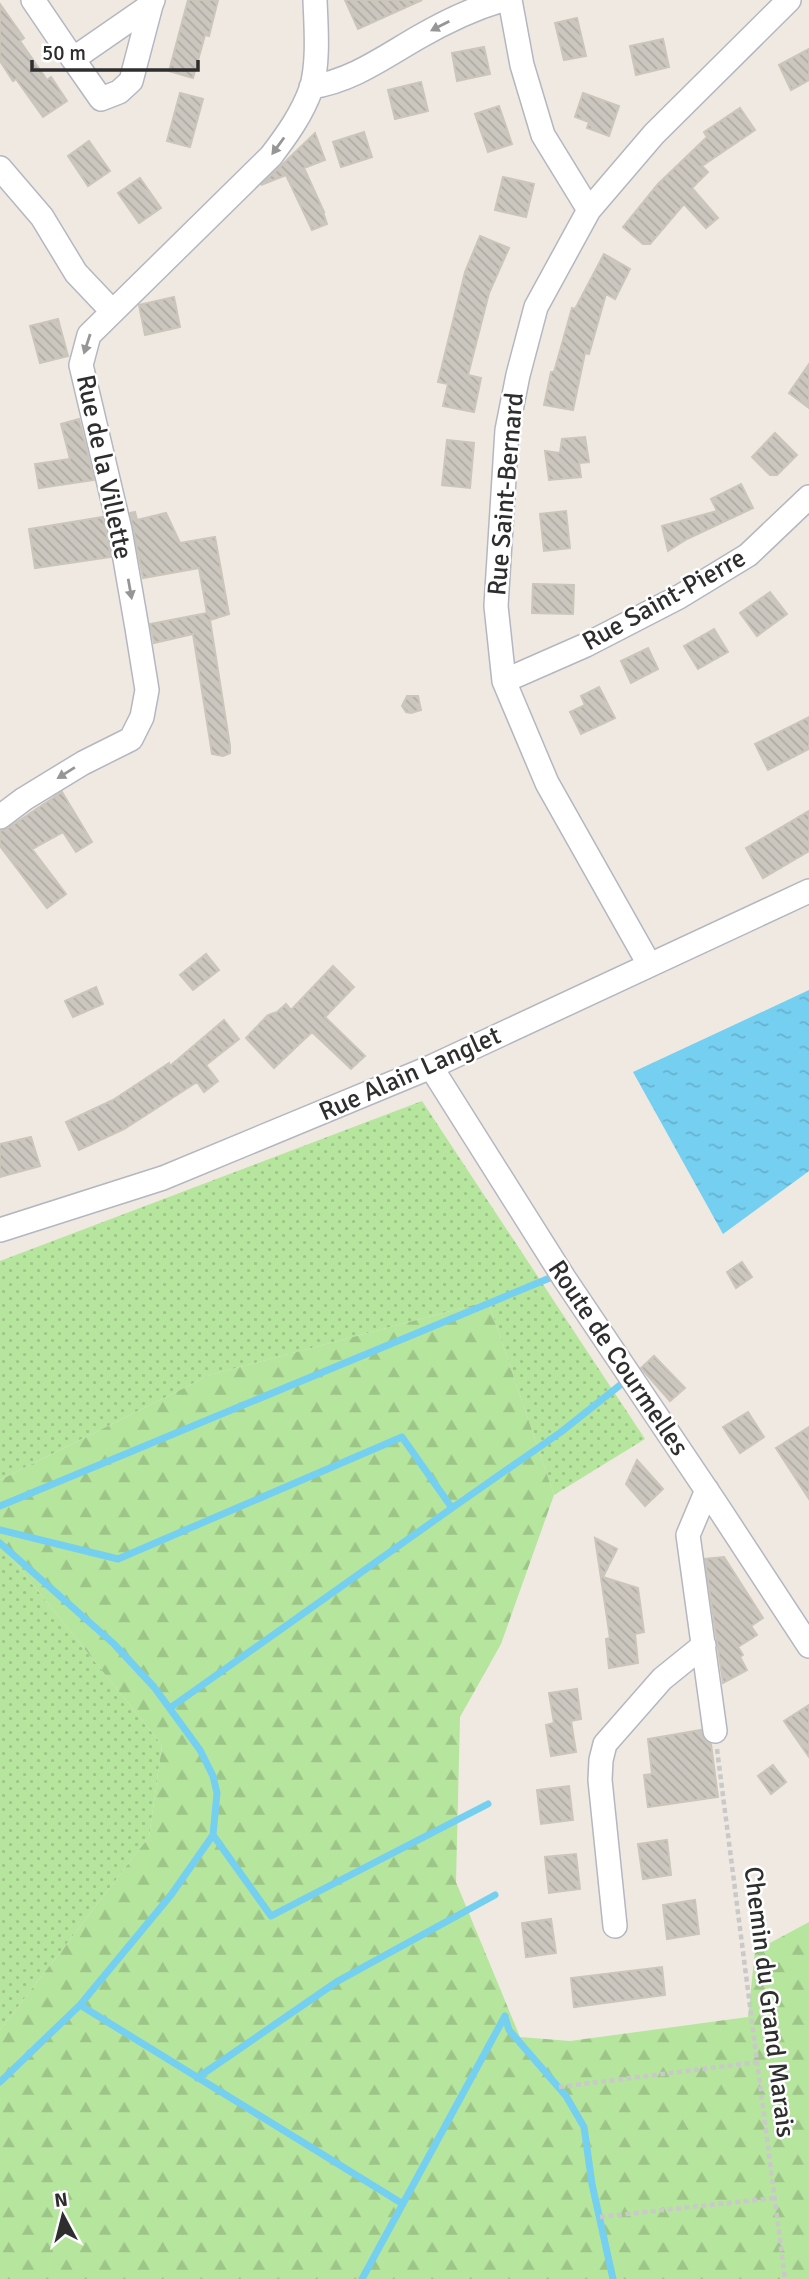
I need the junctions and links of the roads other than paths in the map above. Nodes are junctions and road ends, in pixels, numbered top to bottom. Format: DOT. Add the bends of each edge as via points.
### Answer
graph roads {
  1 [pos="33,0"];
  2 [pos="315,0"];
  3 [pos="502,0"];
  4 [pos="510,0"];
  5 [pos="789,0"];
  6 [pos="152,3"];
  7 [pos="73,59"];
  8 [pos="311,87"];
  9 [pos="0,168"];
  10 [pos="589,210"];
  11 [pos="112,311"];
  12 [pos="809,497"];
  13 [pos="504,681"];
  14 [pos="0,817"];
  15 [pos="809,891"];
  16 [pos="649,964"];
  17 [pos="431,1068"];
  18 [pos="0,1230"];
  19 [pos="706,1490"];
  20 [pos="704,1645"];
  21 [pos="809,1646"];
  22 [pos="715,1731"];
  23 [pos="615,1926"];
  1 -- 7 [label="street"];
  2 -- 8 [label="street, Rue de la Villette"];
  3 -- 8 [label="street, one-way" via="475,8 420,36 361,72"];
  4 -- 10 [label="street" via="522,65 543,135"];
  5 -- 10 [label="street, Rue Saint-Bernard" via="654,134"];
  6 -- 7 [label="street"];
  6 -- 7 [label="street" via="131,81 119,92 101,99"];
  8 -- 11 [label="street, Rue de la Villette, one-way" via="294,124 271,156"];
  9 -- 11 [label="street" via="42,217 76,274"];
  10 -- 13 [label="street, Rue Saint-Bernard" via="537,307 507,430 496,606"];
  11 -- 14 [label="street, Rue de la Villette, one-way" via="89,335 81,365 138,628 146,690 142,717 131,738"];
  12 -- 13 [label="street, Rue Saint-Pierre" via="748,555 691,590 586,645"];
  13 -- 16 [label="street, Rue Saint-Bernard" via="547,783"];
  15 -- 16 [label="street, Rue Alain Langlet"];
  16 -- 17 [label="street, Rue Alain Langlet"];
  17 -- 18 [label="street, Rue Alain Langlet" via="163,1178"];
  17 -- 19 [label="street, Route de Courmelles"];
  19 -- 20 [label="street" via="688,1535"];
  19 -- 21 [label="street, Route de Courmelles"];
  20 -- 22 [label="street"];
  20 -- 23 [label="street" via="662,1679 605,1744 600,1780"];
}
